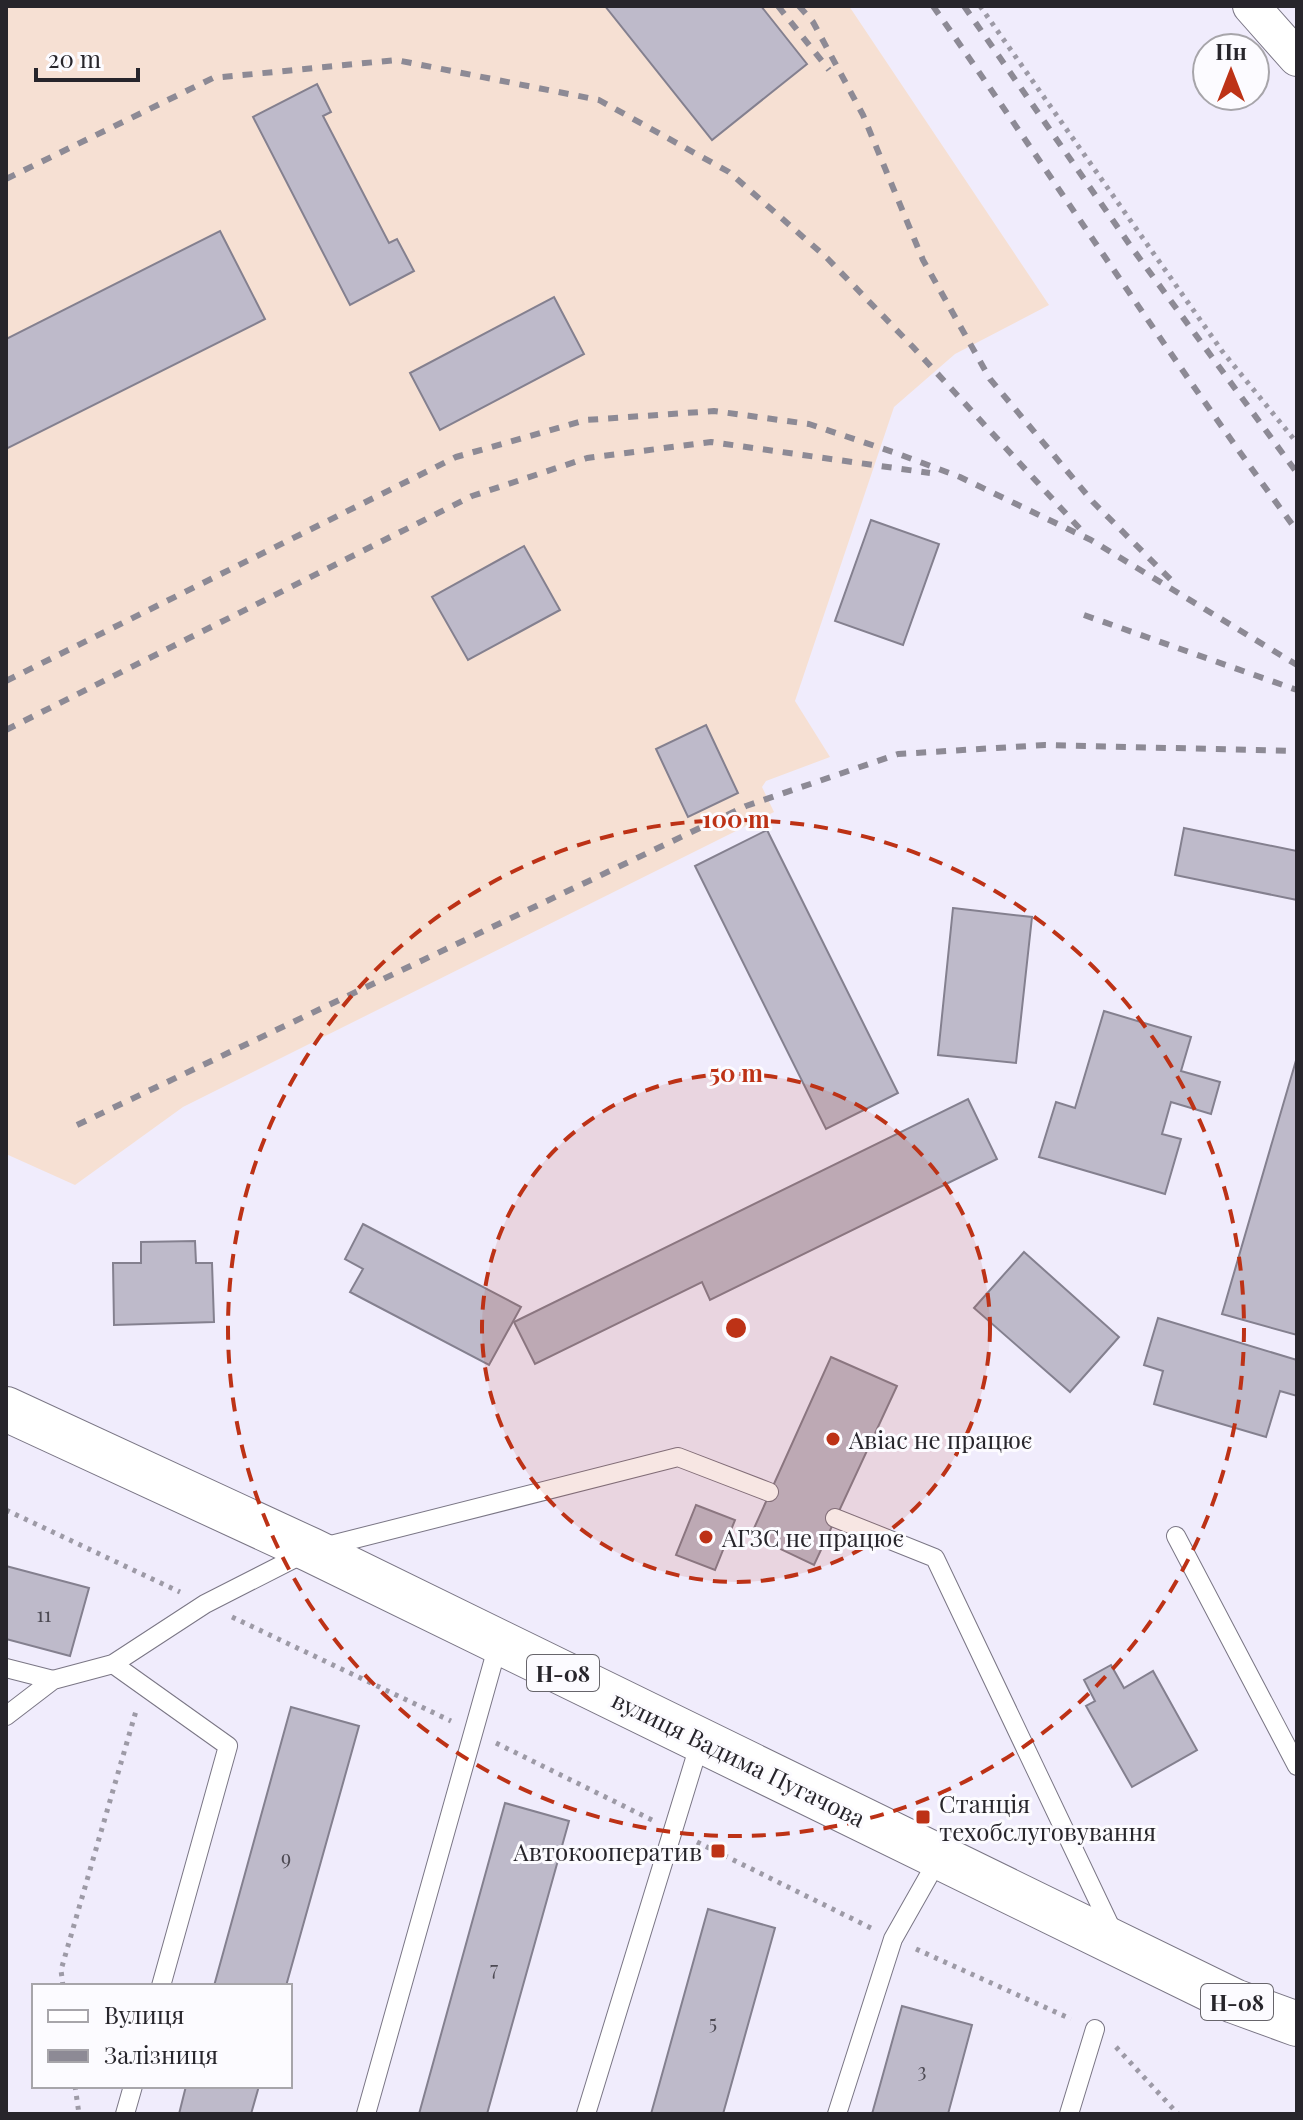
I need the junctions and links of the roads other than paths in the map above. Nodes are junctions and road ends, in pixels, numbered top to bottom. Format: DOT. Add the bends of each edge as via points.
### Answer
graph roads {
  1 [pos="1251,6"];
  2 [pos="1297,58"];
  3 [pos="6,1409"];
  4 [pos="769,1492"];
  5 [pos="835,1518"];
  6 [pos="1176,1536"];
  7 [pos="311,1550"];
  8 [pos="499,1641"];
  9 [pos="113,1664"];
  10 [pos="6,1668"];
  11 [pos="53,1680"];
  12 [pos="6,1716"];
  13 [pos="701,1739"];
  14 [pos="1297,1766"];
  15 [pos="940,1856"];
  16 [pos="1117,1942"];
  17 [pos="162,1984"];
  18 [pos="1297,2024"];
  19 [pos="1095,2029"];
  20 [pos="132,2088"];
  21 [pos="125,2114"];
  22 [pos="366,2114"];
  23 [pos="586,2114"];
  24 [pos="837,2114"];
  25 [pos="1069,2114"];
  1 -- 2 [label="street"];
  3 -- 7 [label="main road, вулиця Вадима Пугачова / Н-08"];
  4 -- 7 [label="lane" via="678,1457"];
  5 -- 16 [label="lane" via="935,1558"];
  6 -- 14 [label="lane"];
  7 -- 8 [label="main road, вулиця Вадима Пугачова / Н-08"];
  7 -- 9 [label="lane" via="205,1604"];
  8 -- 13 [label="main road, вулиця Вадима Пугачова / Н-08"];
  8 -- 22 [label="lane"];
  9 -- 11 [label="lane"];
  9 -- 17 [label="lane" via="228,1746"];
  10 -- 11 [label="lane"];
  11 -- 12 [label="lane"];
  13 -- 15 [label="main road, вулиця Вадима Пугачова / Н-08"];
  13 -- 23 [label="lane"];
  15 -- 16 [label="main road, вулиця Вадима Пугачова / Н-08"];
  15 -- 24 [label="lane" via="893,1939"];
  16 -- 18 [label="main road, вулиця Вадима Пугачова / Н-08" via="1234,2001"];
  19 -- 25 [label="lane"];
  20 -- 21 [label="lane"];
}
